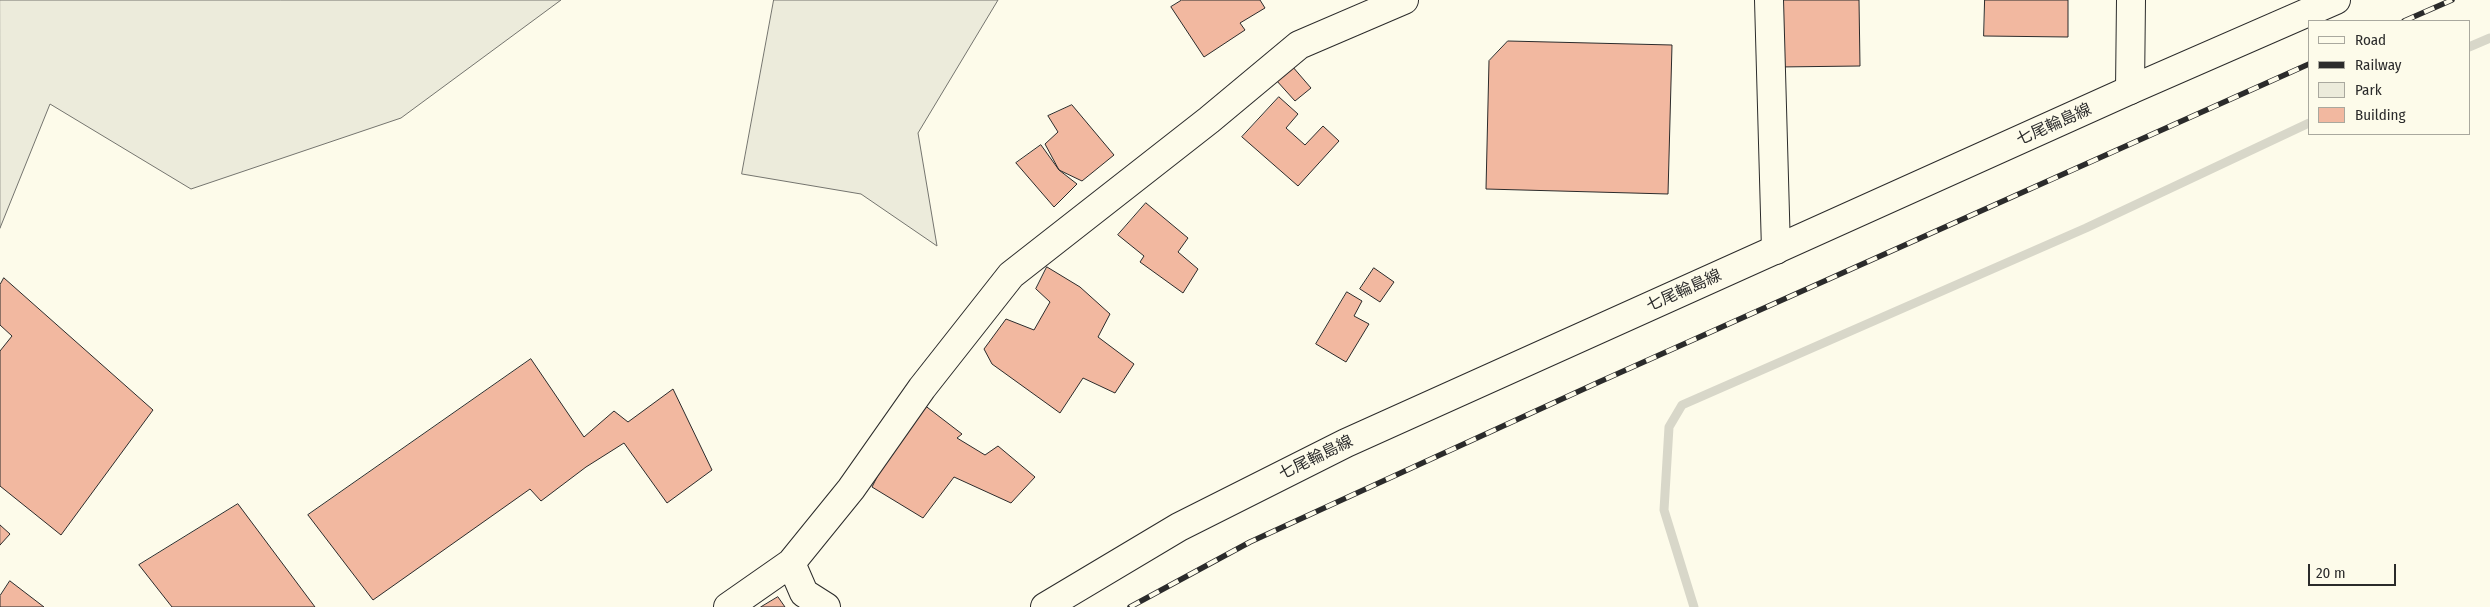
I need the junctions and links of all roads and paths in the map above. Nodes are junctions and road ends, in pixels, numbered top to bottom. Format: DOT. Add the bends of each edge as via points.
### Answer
graph roads {
  1 [pos="1404,0"];
  2 [pos="1770,0"];
  3 [pos="2131,0"];
  4 [pos="2336,0"];
  5 [pos="2130,90"];
  6 [pos="1776,250"];
  7 [pos="792,563"];
  8 [pos="728,607"];
  9 [pos="826,607"];
  10 [pos="1045,607"];
  1 -- 7 [label="main road" via="1299,45 1011,275"];
  2 -- 6 [label="main road"];
  3 -- 5 [label="main road"];
  4 -- 5 [label="main road, 七尾輪島線"];
  5 -- 6 [label="main road, 七尾輪島線"];
  6 -- 10 [label="main road, 七尾輪島線" via="1346,443 1179,527"];
  7 -- 8 [label="main road"];
  7 -- 9 [label="main road" via="804,593"];
}
